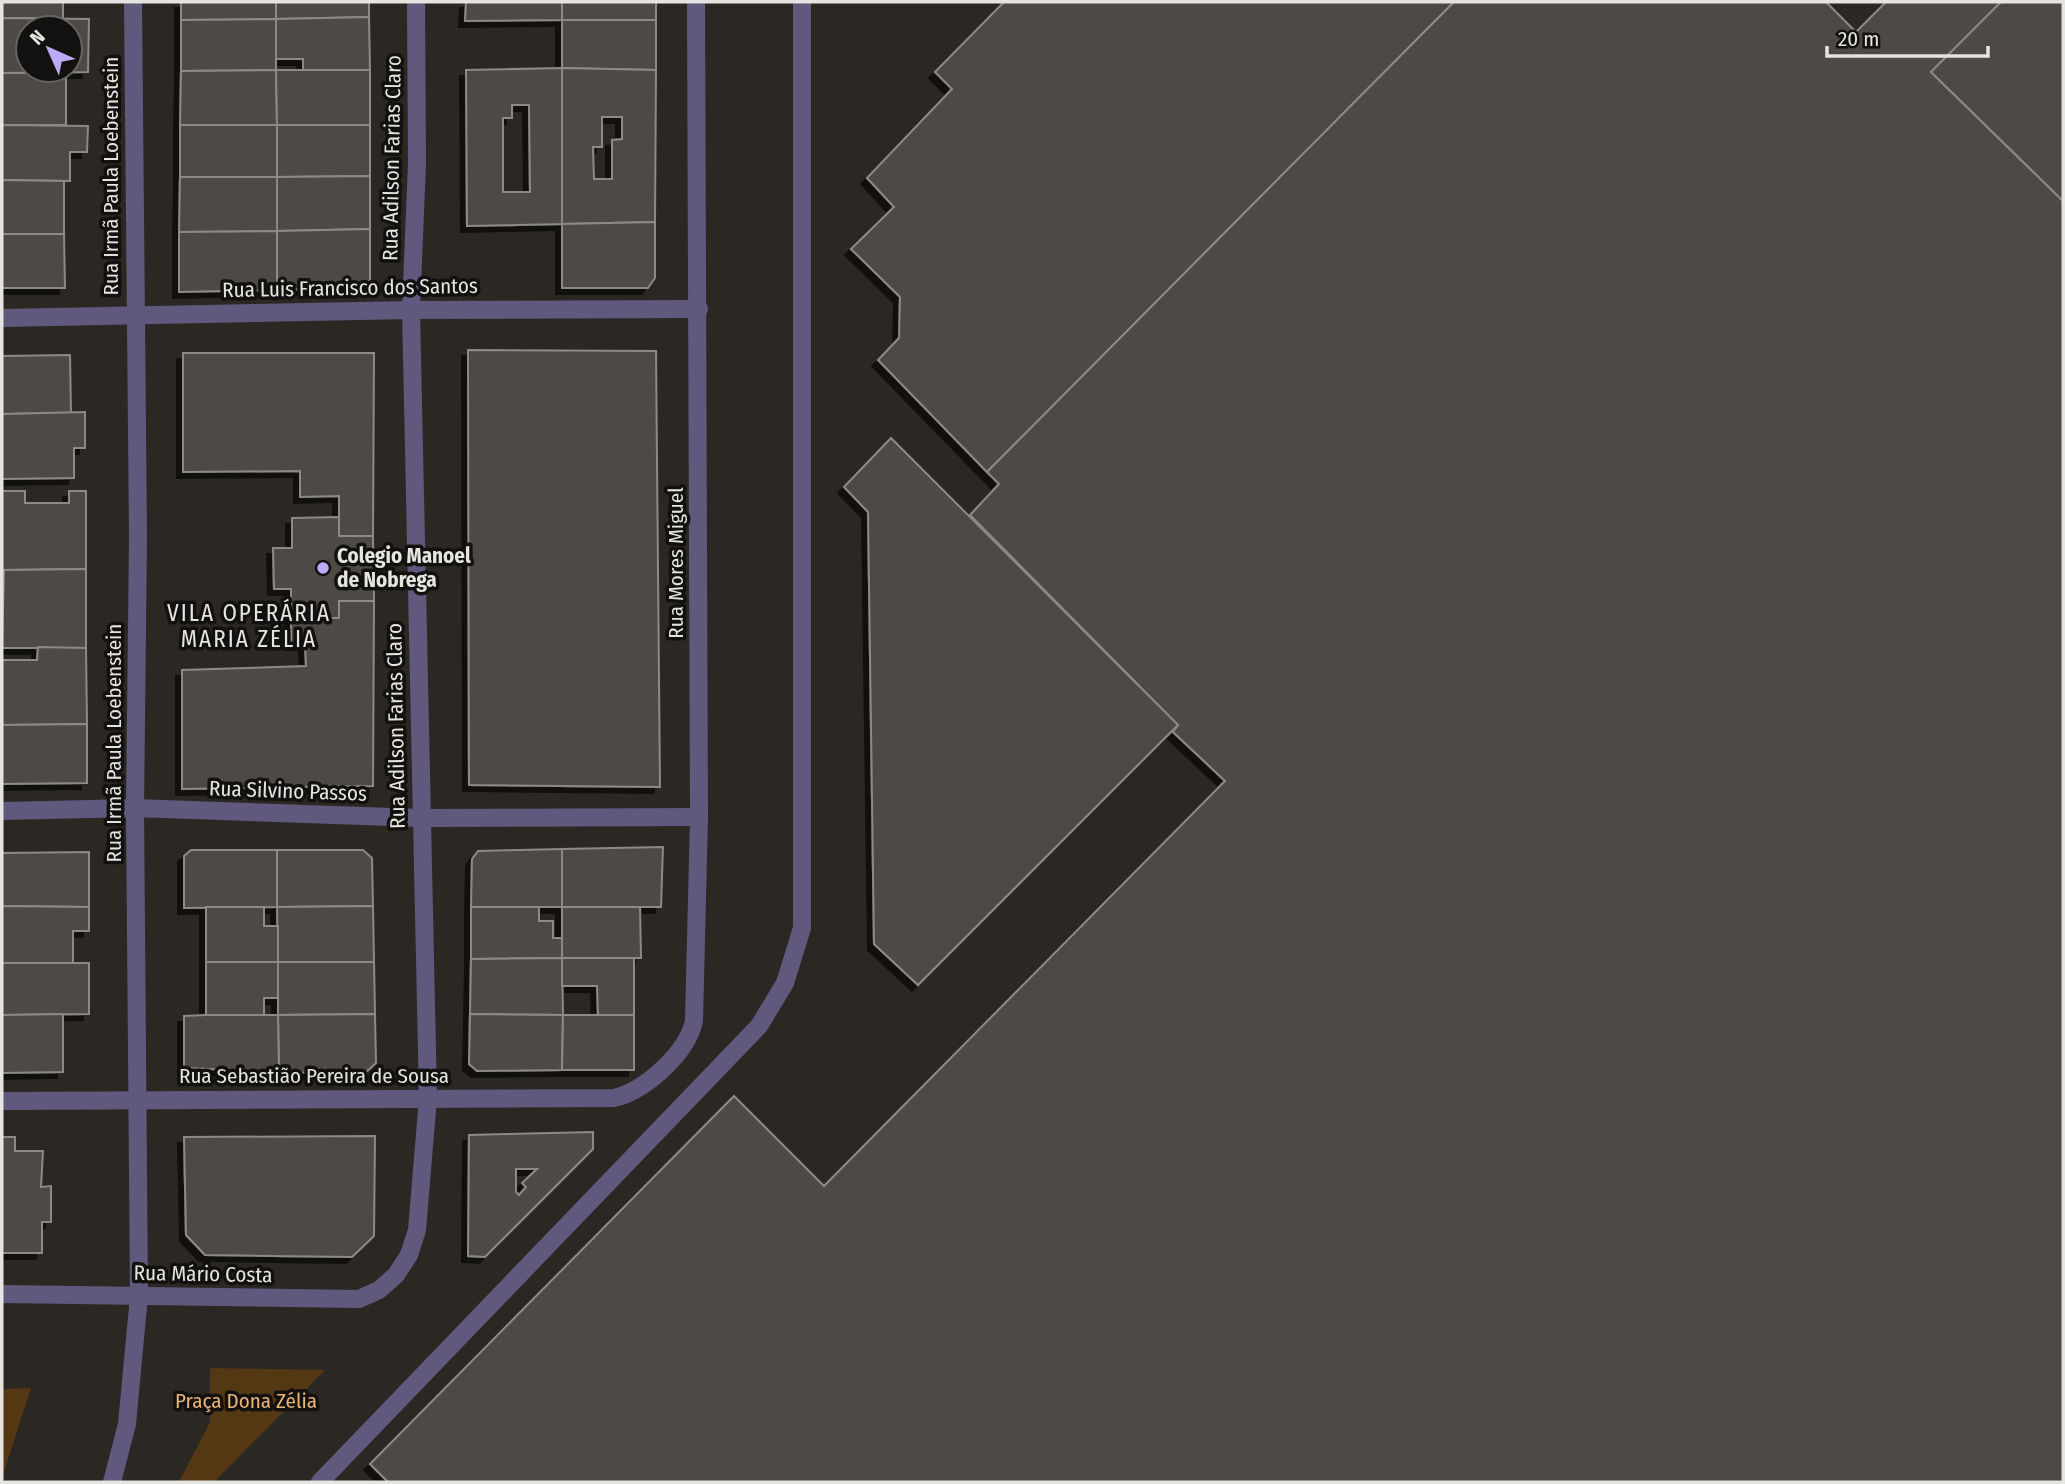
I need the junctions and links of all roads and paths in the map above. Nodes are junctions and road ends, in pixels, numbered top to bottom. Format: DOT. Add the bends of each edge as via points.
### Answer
graph roads {
  1 [pos="133,2"];
  2 [pos="416,2"];
  3 [pos="696,2"];
  4 [pos="802,2"];
  5 [pos="699,309"];
  6 [pos="411,310"];
  7 [pos="134,315"];
  8 [pos="2,318"];
  9 [pos="135,808"];
  10 [pos="2,811"];
  11 [pos="699,817"];
  12 [pos="421,818"];
  13 [pos="627,1095"];
  14 [pos="428,1098"];
  15 [pos="138,1099"];
  16 [pos="2,1101"];
  17 [pos="396,1275"];
  18 [pos="2,1294"];
  19 [pos="139,1296"];
  20 [pos="112,1482"];
  21 [pos="320,1482"];
  1 -- 7 [label="street, Rua Irmã Paula Loebenstein"];
  2 -- 6 [label="street, Rua Adilson Farias Claro" via="417,164"];
  3 -- 5 [label="street, Rua Mores Miguel"];
  4 -- 21 [label="street" via="802,928 785,983 759,1026"];
  5 -- 6 [label="street, Rua Luis Francisco dos Santos"];
  5 -- 11 [label="street, Rua Mores Miguel"];
  6 -- 7 [label="street, Rua Luis Francisco dos Santos"];
  6 -- 12 [label="street, Rua Adilson Farias Claro"];
  7 -- 8 [label="street, Rua Luis Francisco dos Santos"];
  7 -- 9 [label="street, Rua Irmã Paula Loebenstein" via="138,537"];
  9 -- 10 [label="street, Rua Silvino Passos"];
  9 -- 12 [label="street, Rua Silvino Passos"];
  9 -- 15 [label="street, Rua Irmã Paula Loebenstein"];
  11 -- 12 [label="street, Rua Silvino Passos"];
  11 -- 13 [label="street, Rua Mores Miguel" via="692,1030 659,1070"];
  12 -- 14 [label="street, Rua Adilson Farias Claro"];
  13 -- 14 [label="street, Rua Sebastião Pereira de Sousa"];
  14 -- 15 [label="street, Rua Sebastião Pereira de Sousa"];
  14 -- 17 [label="street, Rua Adilson Farias Claro" via="417,1230"];
  15 -- 16 [label="street, Rua Sebastião Pereira de Sousa"];
  15 -- 19 [label="street, Rua Irmã Paula Loebenstein"];
  17 -- 19 [label="street, Rua Mário Costa" via="359,1299"];
  18 -- 19 [label="street, Rua Mário Costa"];
  19 -- 20 [label="street, Rua Irmã Paula Loebenstein" via="127,1424"];
}
